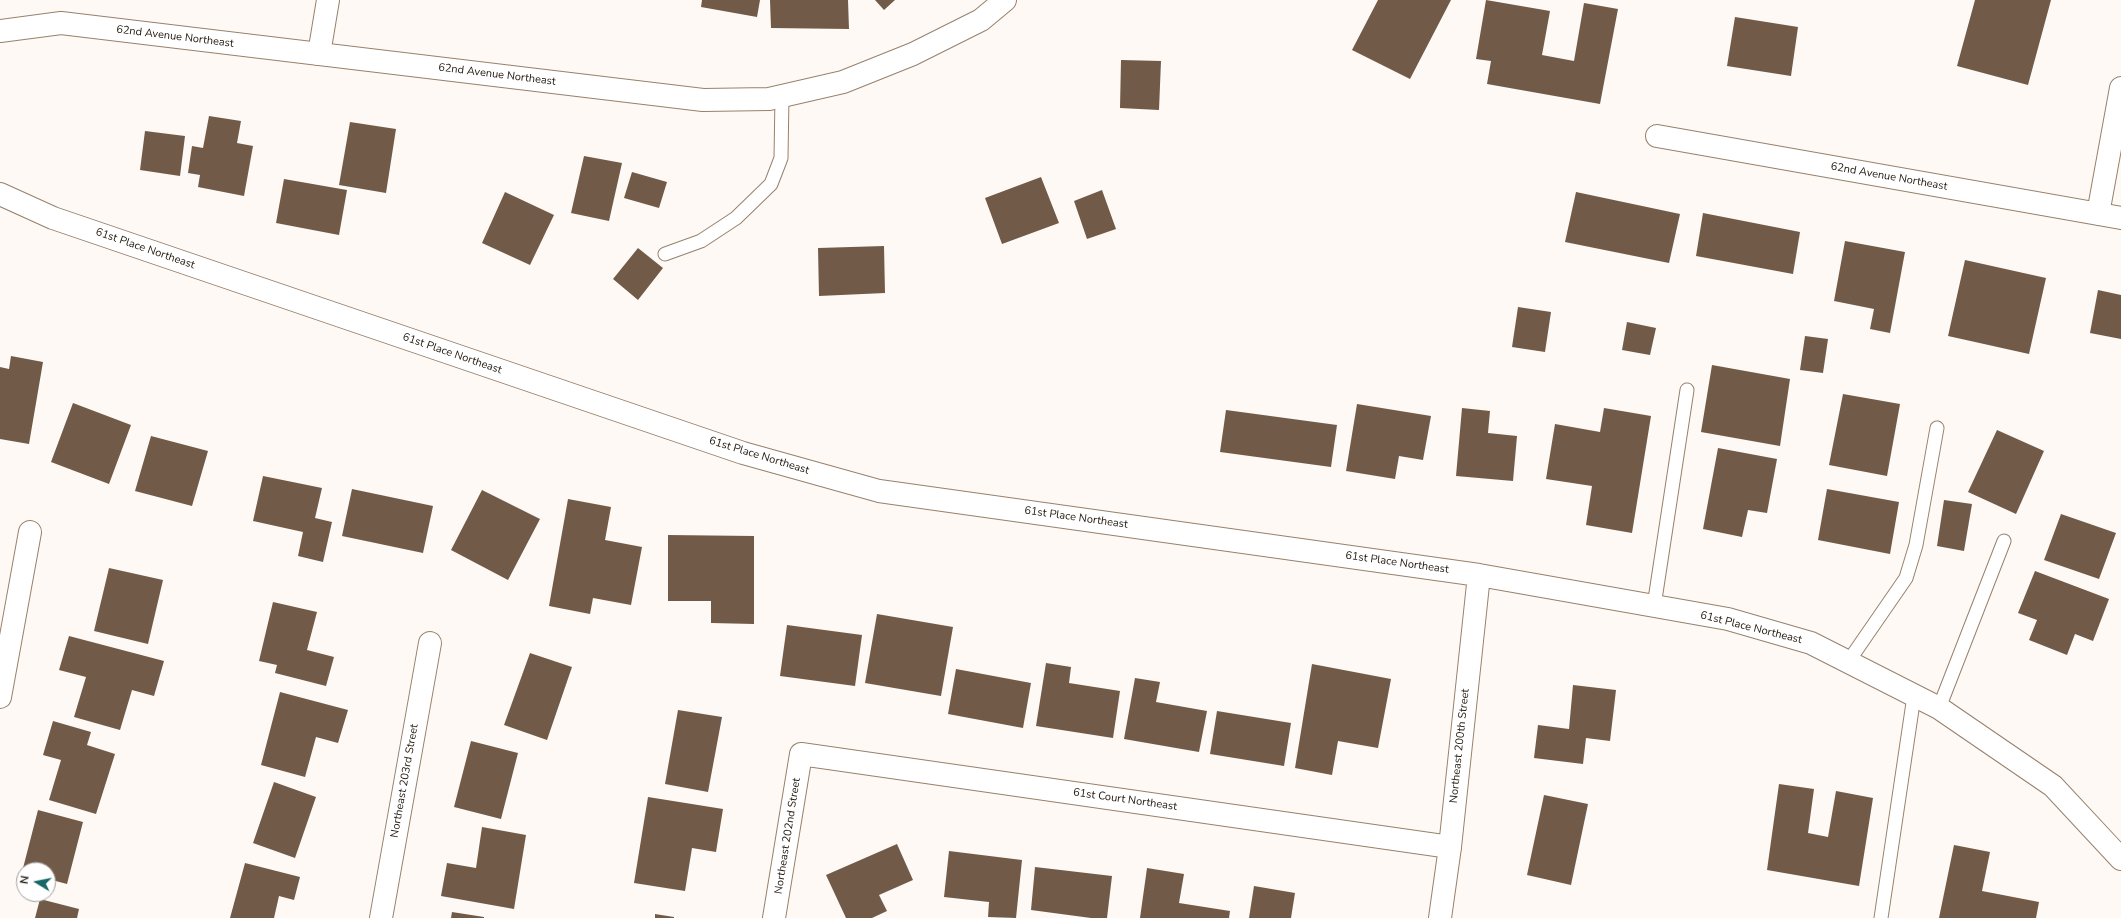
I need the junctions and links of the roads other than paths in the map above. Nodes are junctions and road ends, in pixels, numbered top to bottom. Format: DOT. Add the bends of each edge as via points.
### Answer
graph roads {
  1 [pos="328,0"];
  2 [pos="1005,0"];
  3 [pos="0,30"];
  4 [pos="319,54"];
  5 [pos="2121,88"];
  6 [pos="782,96"];
  7 [pos="1658,136"];
  8 [pos="0,194"];
  9 [pos="2098,214"];
  10 [pos="2121,218"];
  11 [pos="665,254"];
  12 [pos="1687,390"];
  13 [pos="1937,428"];
  14 [pos="30,532"];
  15 [pos="2004,541"];
  16 [pos="1479,574"];
  17 [pos="1654,606"];
  18 [pos="430,643"];
  19 [pos="1848,662"];
  20 [pos="1914,696"];
  21 [pos="0,697"];
  22 [pos="1939,708"];
  23 [pos="801,754"];
  24 [pos="1450,847"];
  25 [pos="2121,859"];
  26 [pos="381,918"];
  27 [pos="774,918"];
  28 [pos="1440,918"];
  29 [pos="1881,918"];
  1 -- 4 [label="street"];
  2 -- 6 [label="street, 62nd Avenue Northeast" via="981,20 912,54 843,82"];
  3 -- 4 [label="street, 62nd Avenue Northeast" via="61,23"];
  4 -- 6 [label="street, 62nd Avenue Northeast" via="703,100 769,99"];
  5 -- 9 [label="street"];
  6 -- 11 [label="lane" via="781,158 771,184 736,218 701,241"];
  7 -- 9 [label="street, 62nd Avenue Northeast"];
  8 -- 16 [label="street, 61st Place Northeast" via="61,221 743,453 879,491"];
  9 -- 10 [label="street, 62nd Avenue Northeast"];
  12 -- 17 [label="lane"];
  13 -- 19 [label="lane" via="1916,545 1906,578"];
  14 -- 21 [label="street"];
  15 -- 22 [label="lane"];
  16 -- 17 [label="street, 61st Place Northeast"];
  16 -- 24 [label="street, Northeast 200th Street"];
  17 -- 19 [label="street, 61st Place Northeast" via="1728,619 1811,643"];
  18 -- 26 [label="street, Northeast 203rd Street"];
  19 -- 20 [label="street, 61st Place Northeast"];
  20 -- 22 [label="street, 61st Place Northeast"];
  20 -- 29 [label="lane"];
  22 -- 25 [label="street, 61st Place Northeast" via="2053,786"];
  23 -- 24 [label="street, 61st Court Northeast"];
  23 -- 27 [label="street, Northeast 202nd Street"];
  24 -- 28 [label="street, Northeast 200th Street"];
}
